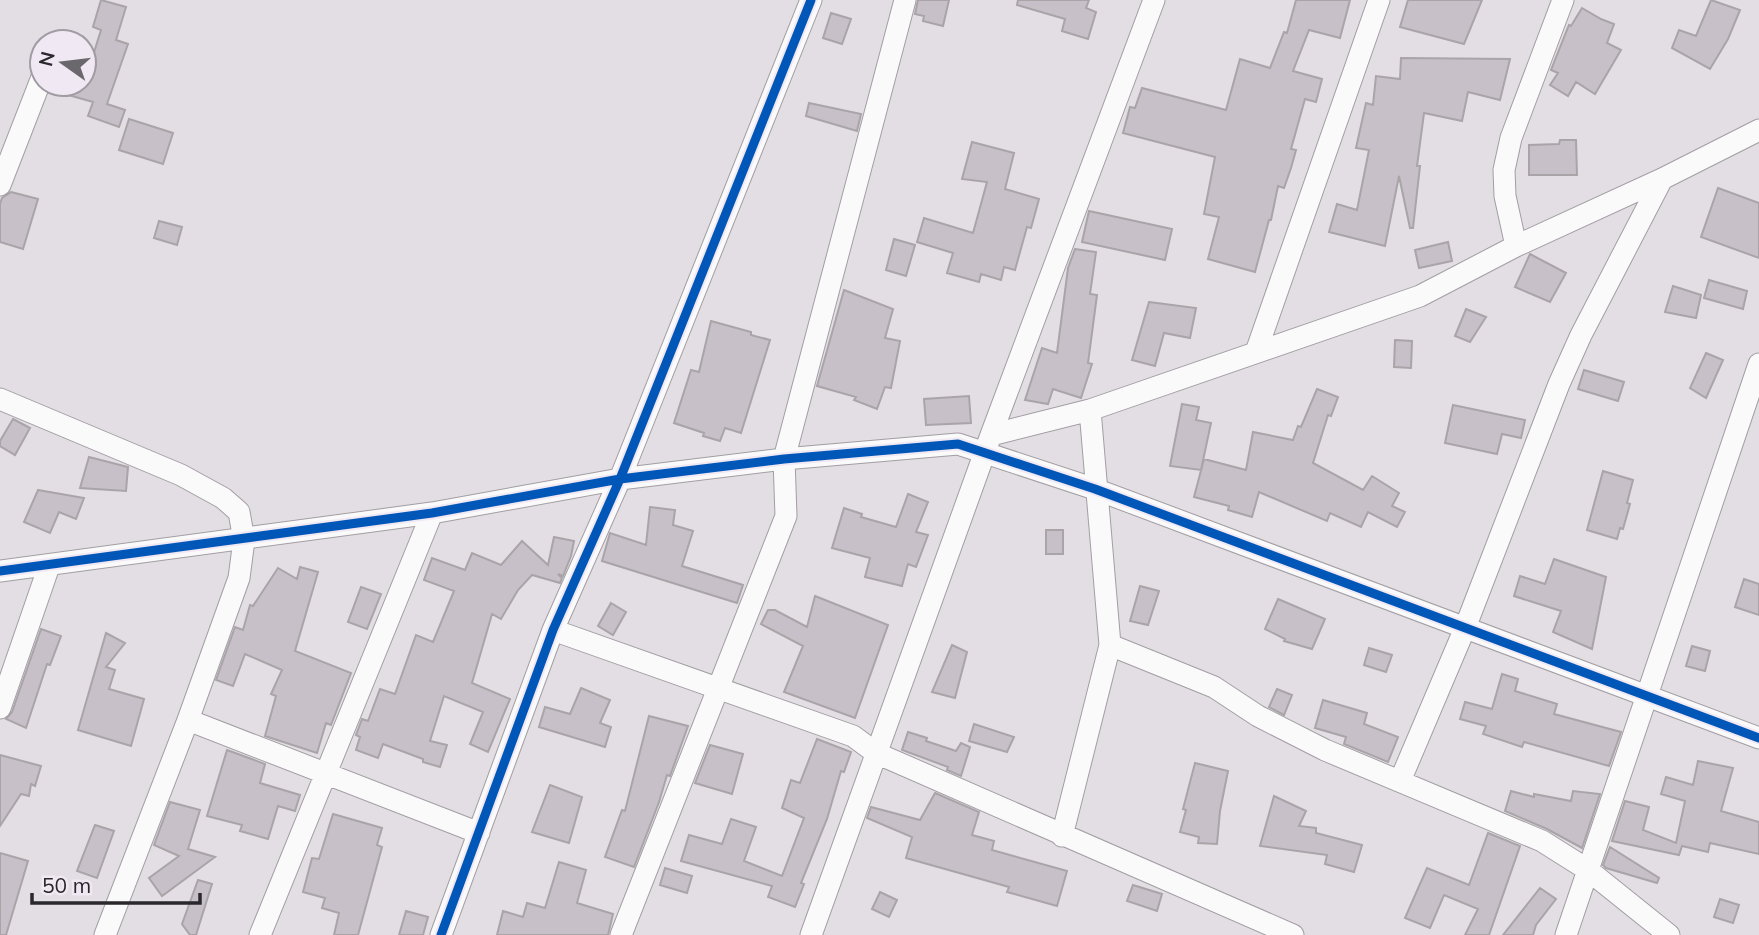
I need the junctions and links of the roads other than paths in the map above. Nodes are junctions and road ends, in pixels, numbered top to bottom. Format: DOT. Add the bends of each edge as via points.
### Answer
graph roads {
  1 [pos="811,0"];
  2 [pos="905,0"];
  3 [pos="1154,0"];
  4 [pos="1379,0"];
  5 [pos="1563,0"];
  6 [pos="32,98"];
  7 [pos="1759,130"];
  8 [pos="4,158"];
  9 [pos="1662,179"];
  10 [pos="0,185"];
  11 [pos="1516,246"];
  12 [pos="1255,352"];
  13 [pos="1759,364"];
  14 [pos="0,399"];
  15 [pos="1090,410"];
  16 [pos="988,444"];
  17 [pos="784,459"];
  18 [pos="620,479"];
  19 [pos="1095,489"];
  20 [pos="432,513"];
  21 [pos="244,540"];
  22 [pos="49,566"];
  23 [pos="0,571"];
  24 [pos="1465,628"];
  25 [pos="553,630"];
  26 [pos="1110,645"];
  27 [pos="719,689"];
  28 [pos="1646,696"];
  29 [pos="0,708"];
  30 [pos="188,720"];
  31 [pos="1759,738"];
  32 [pos="876,753"];
  33 [pos="328,773"];
  34 [pos="1399,781"];
  35 [pos="479,833"];
  36 [pos="1062,836"];
  37 [pos="1588,870"];
  38 [pos="105,935"];
  39 [pos="260,935"];
  40 [pos="441,935"];
  41 [pos="621,935"];
  42 [pos="811,935"];
  43 [pos="1293,935"];
  44 [pos="1566,935"];
  45 [pos="1668,935"];
  1 -- 18 [label="street"];
  2 -- 17 [label="street"];
  3 -- 16 [label="street"];
  4 -- 12 [label="street"];
  5 -- 11 [label="street" via="1511,138 1504,170"];
  6 -- 8 [label="street"];
  7 -- 9 [label="street"];
  8 -- 10 [label="street"];
  9 -- 11 [label="street"];
  9 -- 24 [label="street" via="1559,384"];
  11 -- 12 [label="street" via="1420,296"];
  12 -- 15 [label="street"];
  13 -- 28 [label="street"];
  14 -- 21 [label="street" via="181,475 223,498 239,512"];
  15 -- 16 [label="street"];
  15 -- 19 [label="street"];
  16 -- 17 [label="street"];
  16 -- 19 [label="street"];
  16 -- 32 [label="street"];
  17 -- 18 [label="street"];
  17 -- 27 [label="street" via="786,516"];
  18 -- 20 [label="street"];
  18 -- 25 [label="street"];
  19 -- 24 [label="street"];
  19 -- 26 [label="street"];
  20 -- 21 [label="street"];
  20 -- 33 [label="street"];
  21 -- 22 [label="street"];
  21 -- 30 [label="street" via="239,578"];
  22 -- 23 [label="street"];
  22 -- 29 [label="street"];
  24 -- 28 [label="street"];
  24 -- 34 [label="street"];
  25 -- 27 [label="street"];
  25 -- 35 [label="street"];
  26 -- 34 [label="street" via="1214,687 1305,740"];
  26 -- 36 [label="street"];
  27 -- 32 [label="street" via="853,736"];
  27 -- 41 [label="street"];
  28 -- 31 [label="street"];
  28 -- 37 [label="street"];
  30 -- 33 [label="street"];
  30 -- 38 [label="street"];
  32 -- 36 [label="street"];
  32 -- 42 [label="street"];
  33 -- 35 [label="street"];
  33 -- 39 [label="street"];
  34 -- 37 [label="street" via="1542,841"];
  35 -- 40 [label="street"];
  36 -- 43 [label="street"];
  37 -- 44 [label="street"];
  37 -- 45 [label="street"];
}
